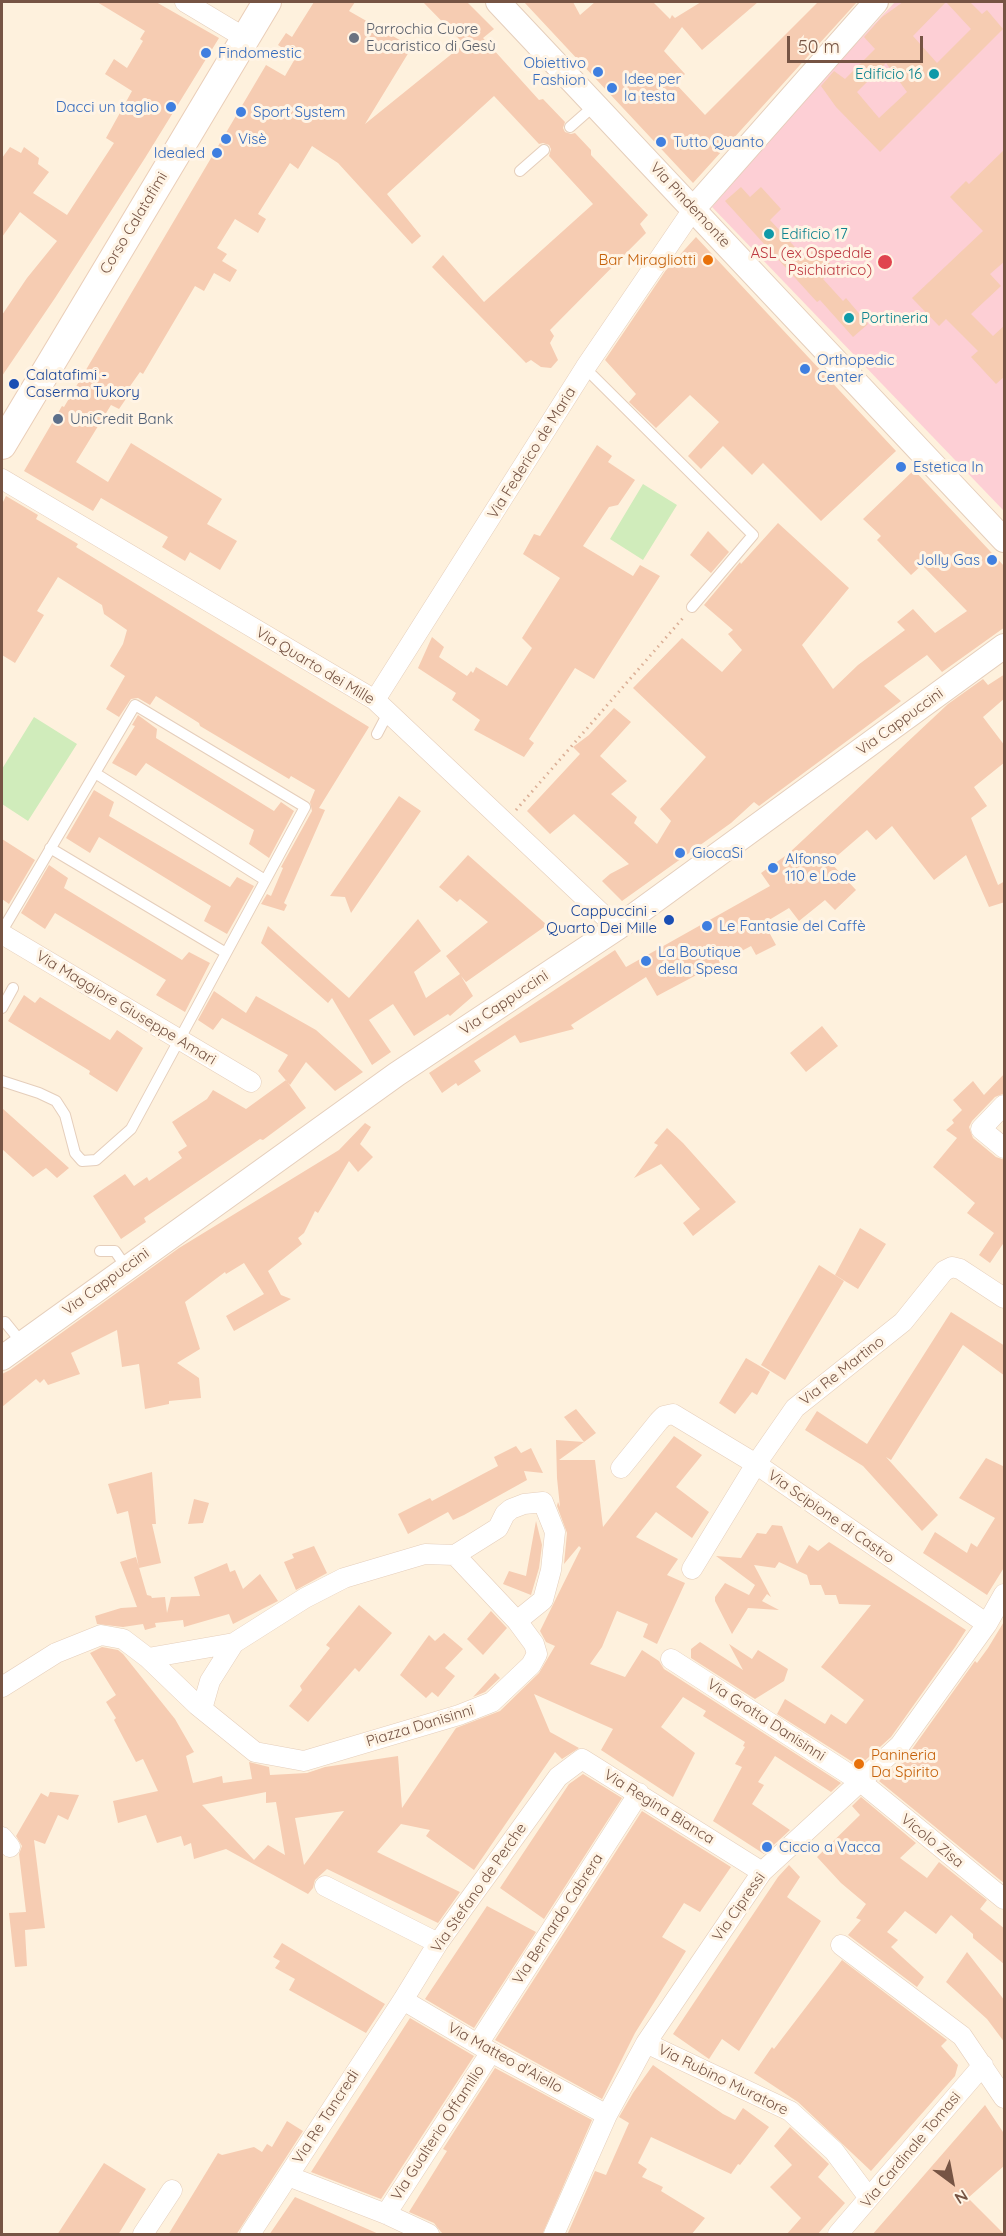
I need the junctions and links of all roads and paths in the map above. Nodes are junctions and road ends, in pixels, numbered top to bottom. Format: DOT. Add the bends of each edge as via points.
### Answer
graph roads {
  1 [pos="185,2"];
  2 [pos="267,2"];
  3 [pos="498,2"];
  4 [pos="876,2"];
  5 [pos="245,38"];
  6 [pos="595,104"];
  7 [pos="570,127"];
  8 [pos="544,150"];
  9 [pos="519,171"];
  10 [pos="694,208"];
  11 [pos="585,368"];
  12 [pos="2,445"];
  13 [pos="2,479"];
  14 [pos="1005,540"];
  15 [pos="692,607"];
  16 [pos="1005,646"];
  17 [pos="382,707"];
  18 [pos="377,734"];
  19 [pos="95,773"];
  20 [pos="505,822"];
  21 [pos="50,848"];
  22 [pos="265,880"];
  23 [pos="617,928"];
  24 [pos="2,933"];
  25 [pos="226,953"];
  26 [pos="13,988"];
  27 [pos="2,1008"];
  28 [pos="179,1040"];
  29 [pos="2,1081"];
  30 [pos="251,1082"];
  31 [pos="1005,1105"];
  32 [pos="1005,1148"];
  33 [pos="100,1251"];
  34 [pos="126,1267"];
  35 [pos="1005,1298"];
  36 [pos="5,1322"];
  37 [pos="22,1343"];
  38 [pos="2,1358"];
  39 [pos="756,1464"];
  40 [pos="621,1468"];
  41 [pos="455,1555"];
  42 [pos="692,1569"];
  43 [pos="1005,1594"];
  44 [pos="517,1621"];
  45 [pos="987,1624"];
  46 [pos="234,1643"];
  47 [pos="148,1658"];
  48 [pos="671,1659"];
  49 [pos="2,1687"];
  50 [pos="202,1709"];
  51 [pos="558,1778"];
  52 [pos="861,1782"];
  53 [pos="639,1793"];
  54 [pos="762,1872"];
  55 [pos="325,1886"];
  56 [pos="1005,1899"];
  57 [pos="438,1943"];
  58 [pos="841,1945"];
  59 [pos="403,2000"];
  60 [pos="646,2043"];
  61 [pos="484,2048"];
  62 [pos="983,2065"];
  63 [pos="1005,2098"];
  64 [pos="607,2115"];
  65 [pos="288,2176"];
  66 [pos="172,2190"];
  67 [pos="869,2198"];
  68 [pos="386,2214"];
  69 [pos="143,2235"];
  70 [pos="250,2235"];
  71 [pos="429,2235"];
  72 [pos="554,2235"];
  73 [pos="838,2235"];
  1 -- 5 [label="street"];
  2 -- 5 [label="main road, Corso Calatafimi"];
  3 -- 6 [label="street, Via Pindemonte"];
  4 -- 10 [label="street"];
  5 -- 12 [label="main road, Corso Calatafimi"];
  6 -- 7 [label="lane"];
  6 -- 10 [label="street, Via Pindemonte"];
  8 -- 9 [label="lane"];
  10 -- 11 [label="street, Via Federico de Maria"];
  10 -- 14 [label="street, Via Pindemonte"];
  11 -- 15 [label="lane" via="753,536"];
  11 -- 17 [label="street, Via Federico de Maria"];
  13 -- 17 [label="street, Via Quarto dei Mille"];
  15 -- 20 [label="path"];
  16 -- 23 [label="street, Via Cappuccini"];
  17 -- 18 [label="lane"];
  17 -- 20 [label="street, Via Quarto dei Mille"];
  19 -- 21 [label="lane"];
  19 -- 22 [label="lane"];
  19 -- 22 [label="lane" via="135,705 305,807"];
  20 -- 23 [label="street, Via Quarto dei Mille"];
  21 -- 24 [label="lane"];
  21 -- 25 [label="lane"];
  22 -- 25 [label="lane"];
  23 -- 34 [label="street, Via Cappuccini" via="397,1074"];
  24 -- 28 [label="street, Via Maggiore Giuseppe Amari"];
  25 -- 28 [label="lane"];
  26 -- 27 [label="lane"];
  28 -- 29 [label="lane" via="131,1129 96,1160 82,1161 75,1153 65,1115 56,1101"];
  28 -- 30 [label="street, Via Maggiore Giuseppe Amari"];
  31 -- 32 [label="street" via="981,1129"];
  33 -- 34 [label="lane" via="115,1251"];
  34 -- 37 [label="street, Via Cappuccini"];
  35 -- 39 [label="street, Via Re Martino" via="960,1269 952,1266 944,1270 903,1322 795,1408"];
  36 -- 37 [label="lane"];
  37 -- 38 [label="street, Via Cappuccini"];
  39 -- 40 [label="street, Via Scipione di Castro" via="674,1414 658,1421"];
  39 -- 42 [label="street, Via Re Martino"];
  39 -- 45 [label="street, Via Scipione di Castro"];
  41 -- 44 [label="street, Piazza Danisinni"];
  41 -- 44 [label="street" via="498,1528 511,1509 543,1502 555,1532 551,1570 543,1600"];
  41 -- 46 [label="street" via="425,1554 344,1578"];
  43 -- 45 [label="street, Via Cipressi"];
  44 -- 50 [label="street, Piazza Danisinni" via="537,1654 531,1665 492,1702 304,1761 255,1752"];
  45 -- 52 [label="street, Via Cipressi" via="900,1745"];
  46 -- 47 [label="street"];
  46 -- 50 [label="street" via="210,1681"];
  47 -- 49 [label="street, Piazza Danisinni" via="123,1639 101,1635 56,1653"];
  47 -- 50 [label="street, Piazza Danisinni"];
  48 -- 52 [label="street, Via Grotta Danisinni"];
  51 -- 53 [label="street, Via Regina Bianca" via="582,1759"];
  51 -- 57 [label="street, Via Stefano de Perche"];
  52 -- 54 [label="street, Via Cipressi"];
  52 -- 56 [label="street, Vicolo Zisa"];
  53 -- 54 [label="street, Via Regina Bianca"];
  53 -- 61 [label="street, Via Bernardo Cabrera"];
  54 -- 60 [label="street, Via Cipressi"];
  55 -- 57 [label="street"];
  57 -- 59 [label="street, Via Stefano de Perche"];
  58 -- 62 [label="street" via="962,2036"];
  59 -- 61 [label="street, Via Matteo d'Aiello"];
  59 -- 65 [label="street, Via Re Tancredi"];
  60 -- 64 [label="street, Via Cipressi"];
  60 -- 67 [label="street, Via Rubino Muratore" via="790,2111 834,2151"];
  61 -- 64 [label="street, Via Matteo d'Aiello"];
  61 -- 68 [label="street, Via Gualterio Offamilio"];
  62 -- 63 [label="street"];
  62 -- 67 [label="street, Via Cardinale Tomasi"];
  64 -- 72 [label="street, Via Cipressi"];
  65 -- 68 [label="street"];
  65 -- 70 [label="street, Via Re Tancredi"];
  66 -- 69 [label="street"];
  67 -- 73 [label="street, Via Cardinale Tomasi"];
  68 -- 71 [label="street"];
}
